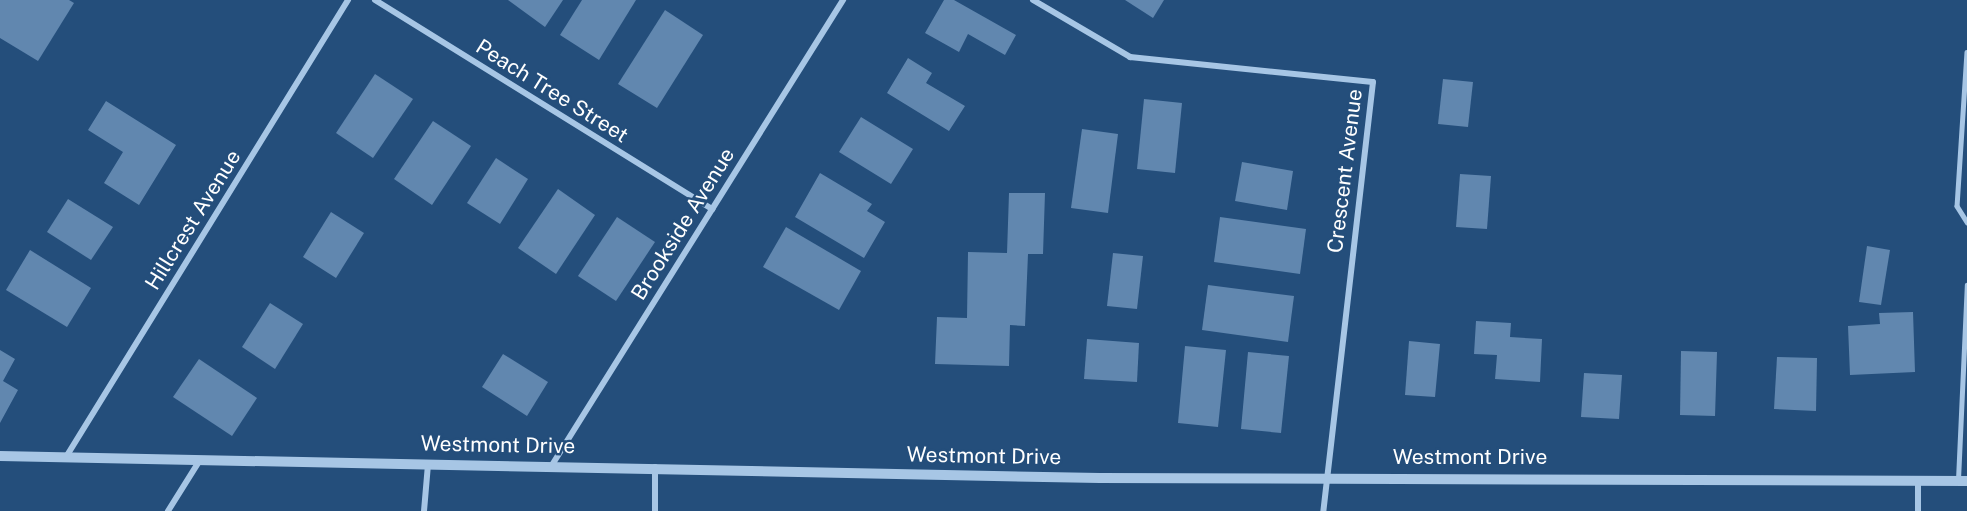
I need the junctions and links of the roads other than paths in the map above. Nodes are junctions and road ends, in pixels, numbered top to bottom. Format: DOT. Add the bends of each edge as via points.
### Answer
graph roads {
  1 [pos="348,0"];
  2 [pos="375,0"];
  3 [pos="843,0"];
  4 [pos="1033,0"];
  5 [pos="1967,52"];
  6 [pos="712,209"];
  7 [pos="1967,222"];
  8 [pos="1967,285"];
  9 [pos="0,456"];
  10 [pos="66,457"];
  11 [pos="200,460"];
  12 [pos="428,463"];
  13 [pos="552,465"];
  14 [pos="656,467"];
  15 [pos="1323,476"];
  16 [pos="1918,480"];
  17 [pos="1962,481"];
  18 [pos="168,511"];
  19 [pos="424,511"];
  20 [pos="655,511"];
  21 [pos="1323,511"];
  22 [pos="1918,511"];
  1 -- 10 [label="street, Hillcrest Avenue"];
  2 -- 6 [label="street, Peach Tree Street"];
  3 -- 6 [label="street, Brookside Avenue"];
  4 -- 15 [label="street, Crescent Avenue" via="1130,57 1373,82"];
  5 -- 7 [label="lane" via="1957,206"];
  6 -- 13 [label="street, Brookside Avenue"];
  8 -- 17 [label="lane"];
  9 -- 10 [label="street, Westmont Drive"];
  10 -- 11 [label="street, Westmont Drive"];
  11 -- 12 [label="street, Westmont Drive"];
  11 -- 18 [label="street"];
  12 -- 13 [label="street, Westmont Drive"];
  12 -- 19 [label="street"];
  13 -- 14 [label="street, Westmont Drive"];
  14 -- 15 [label="street, Westmont Drive" via="1100,478"];
  14 -- 20 [label="street"];
  15 -- 16 [label="street, Westmont Drive"];
  15 -- 21 [label="street"];
  16 -- 17 [label="street, Westmont Drive"];
  16 -- 22 [label="street"];
}
